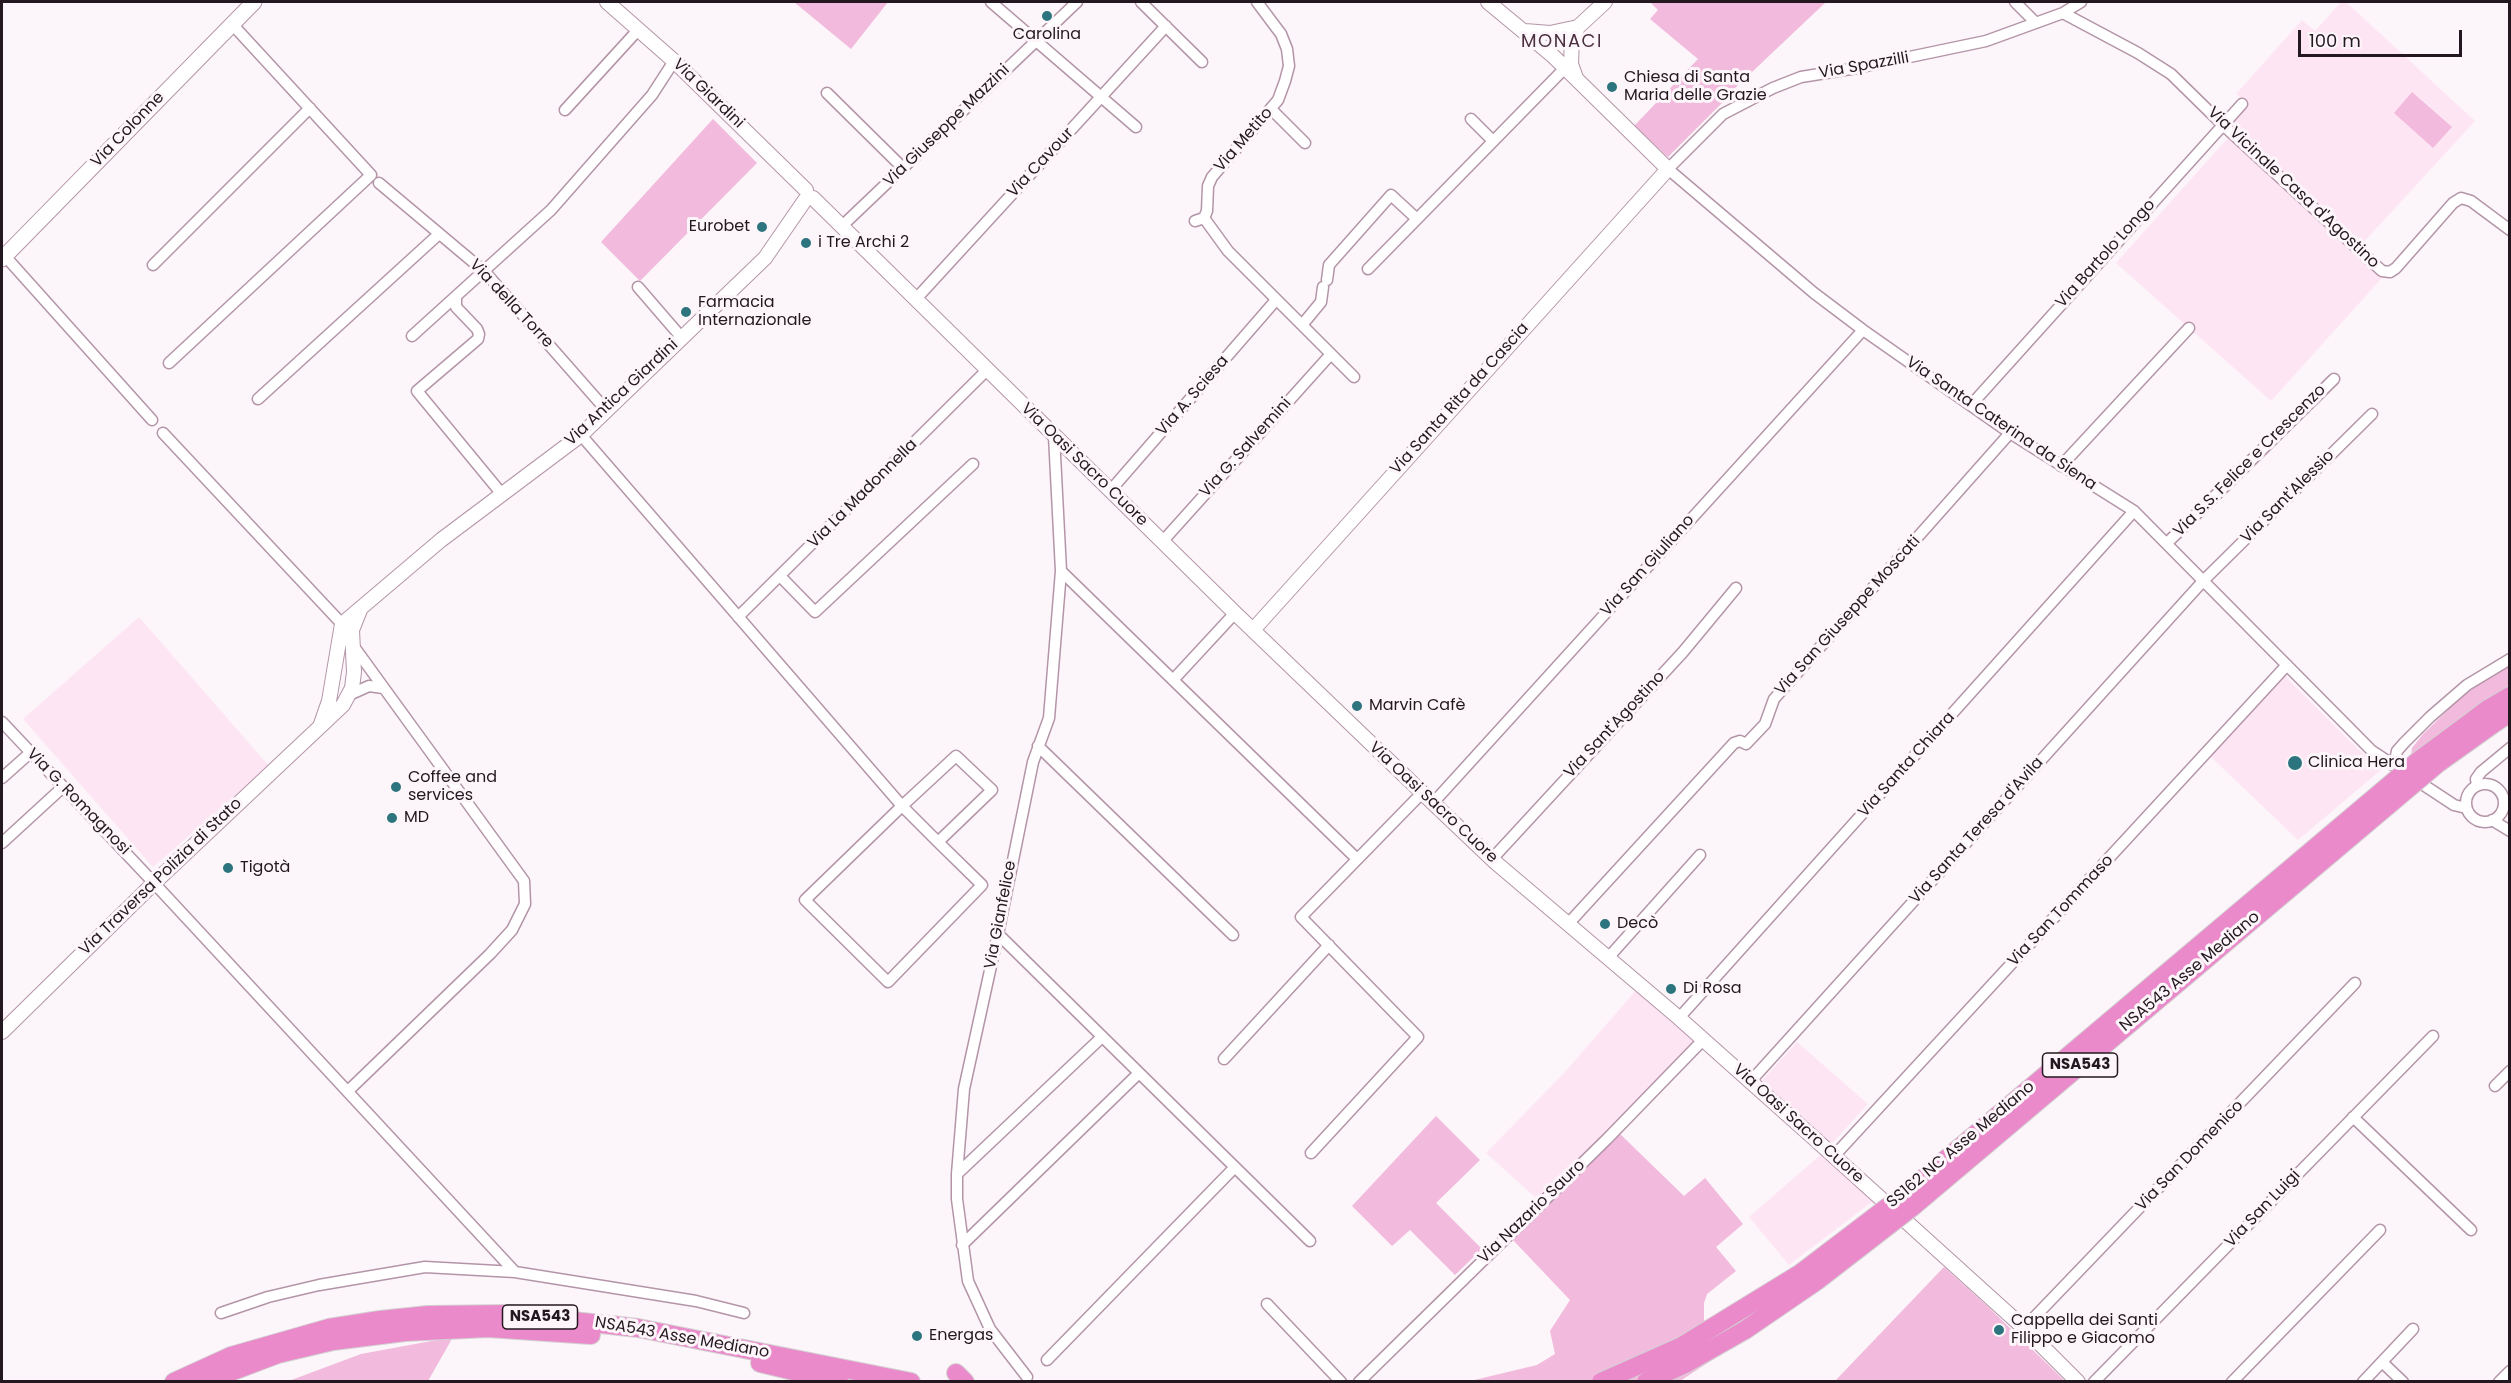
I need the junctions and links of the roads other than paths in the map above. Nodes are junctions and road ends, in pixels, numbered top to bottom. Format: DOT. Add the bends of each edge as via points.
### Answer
graph roads {
  1 [pos="254,2"];
  2 [pos="607,2"];
  3 [pos="991,2"];
  4 [pos="1077,2"];
  5 [pos="1141,2"];
  6 [pos="1257,2"];
  7 [pos="1488,2"];
  8 [pos="1605,2"];
  9 [pos="2015,2"];
  10 [pos="2081,2"];
  11 [pos="2063,13"];
  12 [pos="2036,23"];
  13 [pos="232,24"];
  14 [pos="1166,26"];
  15 [pos="1521,29"];
  16 [pos="638,30"];
  17 [pos="1572,32"];
  18 [pos="1037,40"];
  19 [pos="1552,55"];
  20 [pos="674,61"];
  21 [pos="1202,62"];
  22 [pos="1565,68"];
  23 [pos="1577,80"];
  24 [pos="827,93"];
  25 [pos="1103,96"];
  26 [pos="2242,104"];
  27 [pos="310,108"];
  28 [pos="1271,109"];
  29 [pos="565,110"];
  30 [pos="1471,119"];
  31 [pos="2223,125"];
  32 [pos="1136,127"];
  33 [pos="1493,141"];
  34 [pos="1305,143"];
  35 [pos="903,168"];
  36 [pos="1668,169"];
  37 [pos="375,179"];
  38 [pos="808,196"];
  39 [pos="1417,219"];
  40 [pos="842,226"];
  41 [pos="2510,230"];
  42 [pos="440,234"];
  43 [pos="4,253"];
  44 [pos="153,265"];
  45 [pos="1368,269"];
  46 [pos="485,272"];
  47 [pos="638,287"];
  48 [pos="456,297"];
  49 [pos="915,300"];
  50 [pos="1276,300"];
  51 [pos="1302,325"];
  52 [pos="2189,328"];
  53 [pos="1863,330"];
  54 [pos="412,336"];
  55 [pos="682,338"];
  56 [pos="1331,354"];
  57 [pos="169,363"];
  58 [pos="987,370"];
  59 [pos="1354,376"];
  60 [pos="2334,379"];
  61 [pos="258,399"];
  62 [pos="1971,405"];
  63 [pos="607,411"];
  64 [pos="2372,414"];
  65 [pos="152,420"];
  66 [pos="164,433"];
  67 [pos="2010,434"];
  68 [pos="581,435"];
  69 [pos="1054,436"];
  70 [pos="973,464"];
  71 [pos="2061,466"];
  72 [pos="1110,491"];
  73 [pos="501,494"];
  74 [pos="2134,512"];
  75 [pos="1162,542"];
  76 [pos="2167,543"];
  77 [pos="1061,571"];
  78 [pos="780,576"];
  79 [pos="2204,580"];
  80 [pos="1736,588"];
  81 [pos="361,609"];
  82 [pos="1234,613"];
  83 [pos="738,617"];
  84 [pos="340,628"];
  85 [pos="1252,630"];
  86 [pos="353,651"];
  87 [pos="335,657"];
  88 [pos="2510,659"];
  89 [pos="2287,665"];
  90 [pos="1173,680"];
  91 [pos="331,688"];
  92 [pos="383,688"];
  93 [pos="349,696"];
  94 [pos="2510,696"];
  95 [pos="2498,715"];
  96 [pos="2,722"];
  97 [pos="321,724"];
  98 [pos="1038,746"];
  99 [pos="2510,748"];
  100 [pos="30,753"];
  101 [pos="2394,765"];
  102 [pos="2,778"];
  103 [pos="2477,785"];
  104 [pos="63,787"];
  105 [pos="1422,793"];
  106 [pos="2466,794"];
  107 [pos="2505,796"];
  108 [pos="2443,797"];
  109 [pos="1433,804"];
  110 [pos="902,806"];
  111 [pos="2466,808"];
  112 [pos="2492,820"];
  113 [pos="2510,831"];
  114 [pos="938,842"];
  115 [pos="2,843"];
  116 [pos="1700,855"];
  117 [pos="1357,859"];
  118 [pos="1492,859"];
  119 [pos="154,883"];
  120 [pos="1568,924"];
  121 [pos="998,934"];
  122 [pos="1233,936"];
  123 [pos="1329,945"];
  124 [pos="1608,958"];
  125 [pos="2355,983"];
  126 [pos="1679,1018"];
  127 [pos="2,1032"];
  128 [pos="2433,1036"];
  129 [pos="1102,1037"];
  130 [pos="1703,1040"];
  131 [pos="1224,1059"];
  132 [pos="2510,1071"];
  133 [pos="1139,1073"];
  134 [pos="1750,1082"];
  135 [pos="2495,1086"];
  136 [pos="348,1092"];
  137 [pos="2353,1118"];
  138 [pos="1311,1153"];
  139 [pos="1834,1156"];
  140 [pos="1235,1167"];
  141 [pos="957,1174"];
  142 [pos="2380,1230"];
  143 [pos="2471,1230"];
  144 [pos="1310,1241"];
  145 [pos="962,1245"];
  146 [pos="515,1272"];
  147 [pos="1267,1304"];
  148 [pos="221,1313"];
  149 [pos="744,1313"];
  150 [pos="2024,1328"];
  151 [pos="2413,1329"];
  152 [pos="778,1354"];
  153 [pos="852,1356"];
  154 [pos="1047,1360"];
  155 [pos="2382,1362"];
  156 [pos="2510,1371"];
  157 [pos="1027,1377"];
  158 [pos="174,1382"];
  159 [pos="204,1382"];
  160 [pos="839,1382"];
  161 [pos="911,1382"];
  162 [pos="1341,1382"];
  163 [pos="1359,1382"];
  164 [pos="1601,1382"];
  165 [pos="1646,1382"];
  166 [pos="2078,1382"];
  167 [pos="2094,1382"];
  168 [pos="2232,1382"];
  169 [pos="2363,1382"];
  170 [pos="2403,1382"];
  171 [pos="2499,1382"];
  1 -- 13 [label="main road, Via Colonne"];
  2 -- 16 [label="street, Via Giardini"];
  3 -- 18 [label="street"];
  4 -- 18 [label="street, Via Giuseppe Mazzini"];
  5 -- 14 [label="street"];
  6 -- 28 [label="street, Via Metito" via="1281,34 1287,49 1289,66"];
  7 -- 15 [label="street, Via Santa Caterina da Siena"];
  8 -- 17 [label="street"];
  9 -- 12 [label="street"];
  10 -- 11 [label="street, Via Spazzilli"];
  11 -- 12 [label="street, Via Spazzilli"];
  11 -- 31 [label="street, Via Vicinale Casa d'Agostino" via="2171,74"];
  12 -- 36 [label="street, Via Spazzilli" via="1986,42 1801,77 1773,88 1723,114"];
  13 -- 27 [label="street, Via della Torre"];
  13 -- 43 [label="main road, Via Colonne"];
  14 -- 21 [label="street"];
  14 -- 25 [label="street, Via Cavour"];
  15 -- 17 [label="street"];
  15 -- 19 [label="street, Via Santa Caterina da Siena"];
  16 -- 20 [label="street, Via Giardini"];
  16 -- 29 [label="street"];
  17 -- 19 [label="street" via="1562,52"];
  17 -- 23 [label="street" via="1571,64"];
  18 -- 25 [label="street"];
  18 -- 35 [label="street, Via Giuseppe Mazzini"];
  19 -- 22 [label="street, Via Santa Caterina da Siena"];
  20 -- 38 [label="street, Via Giardini"];
  20 -- 46 [label="street" via="652,95 591,167"];
  22 -- 23 [label="street, Via Santa Caterina da Siena"];
  22 -- 33 [label="street"];
  23 -- 36 [label="street, Via Santa Caterina da Siena"];
  24 -- 35 [label="street"];
  25 -- 32 [label="street"];
  25 -- 49 [label="street, Via Cavour"];
  26 -- 31 [label="street, Via Bartolo Longo"];
  27 -- 37 [label="street, Via della Torre"];
  27 -- 44 [label="street"];
  28 -- 34 [label="street"];
  28 -- 50 [label="street, Via Metito" via="1212,177 1207,212 1199,219"];
  30 -- 33 [label="street"];
  31 -- 41 [label="street, Via Vicinale Casa d'Agostino" via="2382,271 2396,268 2460,198"];
  31 -- 62 [label="street, Via Bartolo Longo"];
  33 -- 39 [label="street"];
  35 -- 40 [label="street, Via Giuseppe Mazzini"];
  36 -- 53 [label="street, Via Santa Caterina da Siena"];
  36 -- 85 [label="street, Via Santa Rita da Cascia"];
  37 -- 42 [label="street, Via della Torre"];
  37 -- 57 [label="street"];
  38 -- 40 [label="street, Via Oasi Sacro Cuore"];
  38 -- 55 [label="street, Via Antica Giardini" via="765,258"];
  39 -- 45 [label="street"];
  39 -- 51 [label="street" via="1391,195 1329,266 1321,302"];
  40 -- 49 [label="street, Via Oasi Sacro Cuore"];
  42 -- 46 [label="street, Via della Torre"];
  42 -- 61 [label="street"];
  43 -- 65 [label="street"];
  46 -- 48 [label="street"];
  46 -- 63 [label="street, Via della Torre"];
  47 -- 55 [label="street"];
  48 -- 54 [label="street"];
  48 -- 73 [label="street" via="456,307 477,329 478,339 417,391"];
  49 -- 58 [label="street, Via Oasi Sacro Cuore"];
  50 -- 51 [label="street, Via Metito"];
  50 -- 72 [label="street, Via A. Sciesa"];
  51 -- 56 [label="street, Via Metito"];
  52 -- 71 [label="street"];
  53 -- 62 [label="street, Via Santa Caterina da Siena"];
  53 -- 109 [label="street, Via San Giuliano"];
  55 -- 63 [label="street, Via Antica Giardini"];
  56 -- 59 [label="street, Via Metito"];
  56 -- 75 [label="street, Via G. Salvemini"];
  58 -- 69 [label="street, Via Oasi Sacro Cuore"];
  58 -- 78 [label="street, Via La Madonnella"];
  60 -- 76 [label="street, Via S.S. Felice e Crescenzo"];
  62 -- 67 [label="street, Via Santa Caterina da Siena"];
  63 -- 68 [label="street, Via Antica Giardini"];
  64 -- 79 [label="street, Via Sant'Alessio"];
  66 -- 84 [label="street"];
  67 -- 71 [label="street, Via Santa Caterina da Siena"];
  67 -- 120 [label="street, Via San Giuseppe Moscati" via="1774,699 1765,724 1746,744 1734,743"];
  68 -- 73 [label="street, Via Antica Giardini"];
  68 -- 83 [label="street"];
  69 -- 72 [label="street, Via Oasi Sacro Cuore"];
  69 -- 77 [label="street, Via Gianfelice"];
  70 -- 78 [label="street" via="815,612"];
  71 -- 74 [label="street, Via Santa Caterina da Siena"];
  72 -- 75 [label="street, Via Oasi Sacro Cuore"];
  73 -- 81 [label="street, Via Antica Giardini"];
  74 -- 76 [label="street, Via Santa Caterina da Siena"];
  74 -- 126 [label="street, Via Santa Chiara"];
  75 -- 82 [label="street, Via Oasi Sacro Cuore"];
  76 -- 79 [label="street, Via Santa Caterina da Siena"];
  77 -- 90 [label="street"];
  77 -- 98 [label="street, Via Gianfelice" via="1049,718"];
  78 -- 83 [label="street, Via La Madonnella"];
  79 -- 89 [label="street, Via Santa Caterina da Siena"];
  79 -- 134 [label="street, Via Santa Teresa d'Avila"];
  80 -- 118 [label="street, Via Sant'Agostino" via="1683,652"];
  81 -- 84 [label="street, Via Antica Giardini"];
  81 -- 86 [label="street" via="352,630"];
  82 -- 85 [label="street, Via Oasi Sacro Cuore"];
  82 -- 90 [label="street"];
  83 -- 110 [label="street"];
  84 -- 86 [label="street"];
  84 -- 87 [label="street"];
  85 -- 105 [label="street, Via Oasi Sacro Cuore"];
  86 -- 87 [label="street"];
  86 -- 92 [label="street"];
  86 -- 93 [label="street"];
  87 -- 91 [label="street"];
  88 -- 101 [label="street" via="2467,685 2430,717 2397,751"];
  89 -- 101 [label="street, Via Santa Caterina da Siena" via="2372,750"];
  89 -- 139 [label="street, Via San Tommaso"];
  90 -- 117 [label="street"];
  91 -- 93 [label="street"];
  91 -- 97 [label="street"];
  92 -- 93 [label="street" via="369,686"];
  92 -- 136 [label="street" via="524,881 525,904 512,930 490,954"];
  93 -- 97 [label="street"];
  94 -- 95 [label="highway, NSA543 Asse Mediano / NSA543"];
  95 -- 164 [label="highway, SS162 NC Asse Mediano, bridge" via="2418,761 1906,1192 1802,1273 1682,1346"];
  95 -- 165 [label="highway, NSA543 Asse Mediano / NSA543, bridge" via="1911,1208 1818,1281 1745,1330"];
  96 -- 100 [label="street, Via G. Romagnosi"];
  97 -- 119 [label="street, Via Traversa Polizia di Stato"];
  98 -- 121 [label="street, Via Gianfelice"];
  98 -- 122 [label="street"];
  99 -- 103 [label="street" via="2481,772"];
  100 -- 102 [label="street"];
  100 -- 104 [label="street, Via G. Romagnosi"];
  101 -- 108 [label="street, Via Santa Caterina da Siena"];
  103 -- 106 [label="street"];
  103 -- 107 [label="street" via="2490,786"];
  104 -- 115 [label="street"];
  104 -- 119 [label="street, Via G. Romagnosi"];
  105 -- 109 [label="street, Via Oasi Sacro Cuore"];
  105 -- 117 [label="street"];
  106 -- 108 [label="street" via="2451,799"];
  106 -- 111 [label="street"];
  107 -- 112 [label="street" via="2504,811"];
  108 -- 111 [label="street, Via Santa Caterina da Siena"];
  109 -- 118 [label="street, Via Oasi Sacro Cuore"];
  110 -- 114 [label="street"];
  110 -- 114 [label="street" via="956,756 992,789"];
  110 -- 114 [label="street" via="805,900 888,982 982,885"];
  111 -- 112 [label="street" via="2478,819"];
  112 -- 113 [label="street"];
  116 -- 124 [label="street"];
  117 -- 123 [label="street" via="1301,917"];
  118 -- 120 [label="street, Via Oasi Sacro Cuore"];
  119 -- 127 [label="street, Via Traversa Polizia di Stato"];
  119 -- 136 [label="street, Via G. Romagnosi"];
  120 -- 124 [label="street, Via Oasi Sacro Cuore"];
  121 -- 129 [label="street"];
  121 -- 141 [label="street, Via Gianfelice" via="964,1089"];
  123 -- 131 [label="street"];
  123 -- 138 [label="street" via="1418,1037"];
  124 -- 126 [label="street, Via Oasi Sacro Cuore"];
  125 -- 150 [label="street, Via San Domenico"];
  126 -- 130 [label="street, Via Oasi Sacro Cuore"];
  128 -- 137 [label="street, Via San Luigi"];
  129 -- 133 [label="street"];
  129 -- 141 [label="street"];
  130 -- 134 [label="street, Via Oasi Sacro Cuore"];
  130 -- 163 [label="street, Via Nazario Sauro"];
  132 -- 135 [label="street"];
  133 -- 140 [label="street"];
  133 -- 145 [label="street"];
  134 -- 139 [label="street, Via Oasi Sacro Cuore"];
  136 -- 146 [label="street, Via G. Romagnosi"];
  137 -- 143 [label="street"];
  137 -- 167 [label="street, Via San Luigi"];
  139 -- 150 [label="street, Via Oasi Sacro Cuore"];
  140 -- 144 [label="street"];
  140 -- 154 [label="street"];
  141 -- 145 [label="street, Via Gianfelice"];
  142 -- 168 [label="street"];
  145 -- 157 [label="street, Via Gianfelice" via="968,1281 979,1308"];
  146 -- 148 [label="street" via="425,1267 319,1285"];
  146 -- 149 [label="street" via="696,1301"];
  147 -- 162 [label="street"];
  150 -- 166 [label="street, Via Oasi Sacro Cuore"];
  151 -- 155 [label="street"];
  152 -- 153 [label="highway"];
  152 -- 158 [label="highway, NSA543 Asse Mediano / NSA543" via="586,1322 508,1314 428,1315 329,1328 275,1342 231,1356"];
  152 -- 161 [label="highway, NSA543 Asse Mediano / NSA543"];
  155 -- 169 [label="street"];
  155 -- 170 [label="street"];
  156 -- 171 [label="street"];
  159 -- 160 [label="highway, NSA543 Asse Mediano / NSA543" via="278,1354 333,1341 488,1328 642,1341"];
}
